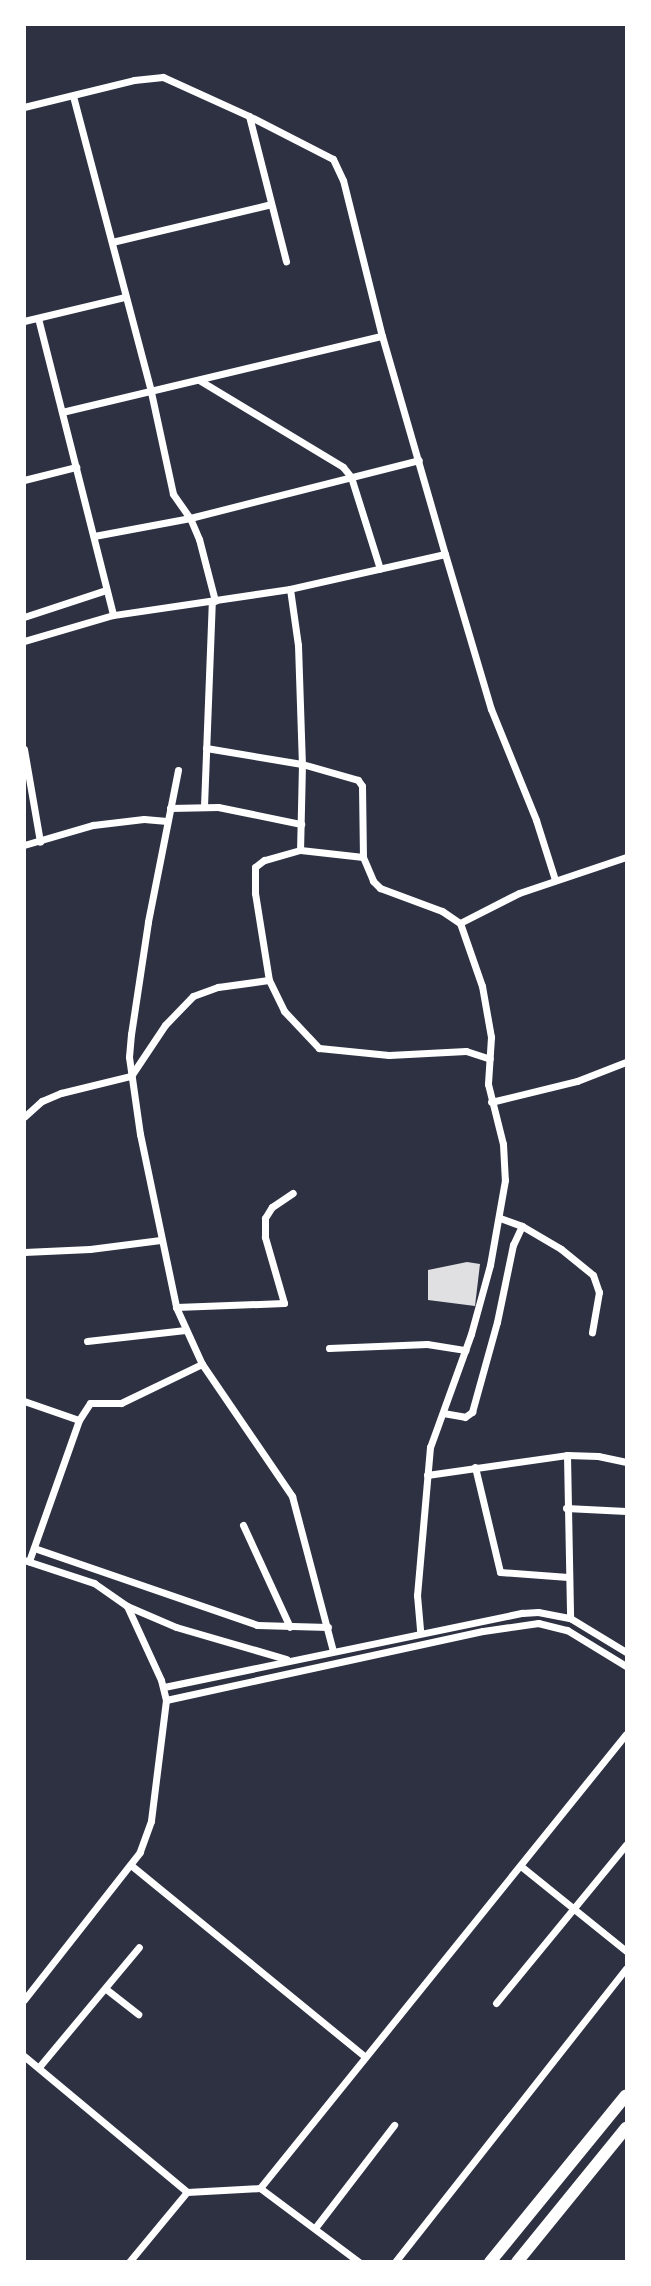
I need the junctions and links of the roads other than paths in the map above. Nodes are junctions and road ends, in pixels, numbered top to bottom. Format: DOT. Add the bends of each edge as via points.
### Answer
graph roads {
  1 [pos="73,96"];
  2 [pos="24,107"];
  3 [pos="249,116"];
  4 [pos="271,204"];
  5 [pos="112,242"];
  6 [pos="286,261"];
  7 [pos="125,297"];
  8 [pos="38,318"];
  9 [pos="24,321"];
  10 [pos="382,336"];
  11 [pos="198,380"];
  12 [pos="150,392"];
  13 [pos="62,412"];
  14 [pos="419,460"];
  15 [pos="76,467"];
  16 [pos="351,477"];
  17 [pos="24,480"];
  18 [pos="190,518"];
  19 [pos="94,536"];
  20 [pos="445,554"];
  21 [pos="380,569"];
  22 [pos="290,589"];
  23 [pos="106,590"];
  24 [pos="213,601"];
  25 [pos="113,615"];
  26 [pos="24,617"];
  27 [pos="24,641"];
  28 [pos="206,748"];
  29 [pos="24,749"];
  30 [pos="302,764"];
  31 [pos="178,770"];
  32 [pos="204,806"];
  33 [pos="170,808"];
  34 [pos="167,821"];
  35 [pos="301,824"];
  36 [pos="40,842"];
  37 [pos="24,845"];
  38 [pos="300,850"];
  39 [pos="363,857"];
  40 [pos="626,857"];
  41 [pos="555,880"];
  42 [pos="460,923"];
  43 [pos="269,980"];
  44 [pos="490,1059"];
  45 [pos="626,1062"];
  46 [pos="131,1076"];
  47 [pos="491,1102"];
  48 [pos="24,1117"];
  49 [pos="293,1193"];
  50 [pos="500,1218"];
  51 [pos="522,1226"];
  52 [pos="160,1240"];
  53 [pos="24,1252"];
  54 [pos="176,1307"];
  55 [pos="185,1331"];
  56 [pos="592,1332"];
  57 [pos="87,1341"];
  58 [pos="329,1348"];
  59 [pos="466,1350"];
  60 [pos="202,1364"];
  61 [pos="24,1401"];
  62 [pos="443,1413"];
  63 [pos="79,1420"];
  64 [pos="567,1455"];
  65 [pos="626,1462"];
  66 [pos="475,1467"];
  67 [pos="427,1475"];
  68 [pos="566,1508"];
  69 [pos="626,1511"];
  70 [pos="243,1525"];
  71 [pos="34,1548"];
  72 [pos="27,1560"];
  73 [pos="568,1577"];
  74 [pos="127,1606"];
  75 [pos="570,1618"];
  76 [pos="290,1627"];
  77 [pos="328,1628"];
  78 [pos="420,1633"];
  79 [pos="333,1651"];
  80 [pos="626,1652"];
  81 [pos="290,1661"];
  82 [pos="626,1666"];
  83 [pos="164,1687"];
  84 [pos="166,1699"];
  85 [pos="626,1734"];
  86 [pos="626,1845"];
  87 [pos="132,1866"];
  88 [pos="522,1867"];
  89 [pos="572,1909"];
  90 [pos="139,1947"];
  91 [pos="626,1951"];
  92 [pos="626,1968"];
  93 [pos="106,1989"];
  94 [pos="24,2000"];
  95 [pos="496,2003"];
  96 [pos="138,2014"];
  97 [pos="24,2056"];
  98 [pos="365,2057"];
  99 [pos="39,2067"];
  100 [pos="626,2095"];
  101 [pos="394,2125"];
  102 [pos="626,2128"];
  103 [pos="260,2188"];
  104 [pos="187,2192"];
  105 [pos="314,2228"];
  106 [pos="128,2262"];
  107 [pos="359,2262"];
  108 [pos="395,2262"];
  109 [pos="490,2262"];
  110 [pos="517,2262"];
  1 -- 2 [label="street"];
  1 -- 3 [label="street" via="163,77"];
  1 -- 5 [label="street"];
  3 -- 4 [label="street"];
  3 -- 10 [label="street" via="333,159 343,180"];
  4 -- 5 [label="street"];
  4 -- 6 [label="street"];
  5 -- 7 [label="street"];
  7 -- 8 [label="street"];
  7 -- 12 [label="street"];
  8 -- 9 [label="street"];
  8 -- 13 [label="street"];
  10 -- 11 [label="street"];
  10 -- 14 [label="street"];
  11 -- 12 [label="street"];
  11 -- 16 [label="street" via="328,457"];
  12 -- 13 [label="street"];
  12 -- 18 [label="street" via="173,494"];
  13 -- 15 [label="street"];
  14 -- 16 [label="street"];
  14 -- 20 [label="street"];
  15 -- 17 [label="street"];
  15 -- 19 [label="street"];
  16 -- 18 [label="street"];
  16 -- 21 [label="street"];
  18 -- 19 [label="street"];
  18 -- 24 [label="street"];
  19 -- 23 [label="street"];
  20 -- 21 [label="street"];
  20 -- 41 [label="street" via="491,709"];
  21 -- 22 [label="street"];
  22 -- 24 [label="street"];
  22 -- 30 [label="street" via="298,645"];
  23 -- 25 [label="street"];
  23 -- 26 [label="street"];
  24 -- 25 [label="street"];
  24 -- 28 [label="street"];
  25 -- 27 [label="street"];
  28 -- 30 [label="street"];
  28 -- 32 [label="street"];
  29 -- 36 [label="street"];
  30 -- 35 [label="street"];
  30 -- 39 [label="street" via="360,782"];
  31 -- 33 [label="street"];
  32 -- 33 [label="street"];
  32 -- 35 [label="street"];
  33 -- 34 [label="street"];
  34 -- 36 [label="street" via="103,824"];
  34 -- 46 [label="street" via="134,1003"];
  35 -- 38 [label="street"];
  36 -- 37 [label="street"];
  38 -- 39 [label="street"];
  38 -- 43 [label="street" via="255,867"];
  39 -- 42 [label="street" via="380,888 442,911"];
  40 -- 41 [label="street"];
  41 -- 42 [label="street"];
  42 -- 44 [label="street" via="485,1001"];
  43 -- 44 [label="street" via="291,1020 319,1048 389,1055 466,1051"];
  43 -- 46 [label="street" via="193,996 165,1025"];
  44 -- 47 [label="street"];
  45 -- 47 [label="street" via="578,1081"];
  46 -- 48 [label="street" via="61,1093 42,1101"];
  46 -- 52 [label="street"];
  47 -- 50 [label="street" via="506,1161"];
  49 -- 54 [label="street" via="272,1207 265,1218 265,1237 284,1303"];
  50 -- 51 [label="street"];
  50 -- 59 [label="street"];
  51 -- 56 [label="street" via="593,1275 599,1292"];
  51 -- 62 [label="street" via="513,1245 472,1412 465,1417"];
  52 -- 53 [label="street" via="90,1250"];
  52 -- 54 [label="street"];
  54 -- 55 [label="street"];
  55 -- 57 [label="street"];
  55 -- 60 [label="street"];
  58 -- 59 [label="street" via="427,1343"];
  59 -- 62 [label="street"];
  60 -- 63 [label="street" via="121,1403 90,1403"];
  60 -- 77 [label="street" via="292,1496"];
  61 -- 63 [label="street"];
  62 -- 67 [label="street" via="430,1447"];
  63 -- 71 [label="street"];
  64 -- 65 [label="street"];
  64 -- 66 [label="street"];
  64 -- 68 [label="street"];
  66 -- 67 [label="street"];
  66 -- 73 [label="street" via="500,1572"];
  67 -- 78 [label="street" via="417,1595"];
  68 -- 69 [label="street"];
  68 -- 73 [label="street"];
  70 -- 76 [label="street"];
  71 -- 72 [label="street"];
  71 -- 76 [label="street" via="257,1625"];
  72 -- 74 [label="street" via="94,1583"];
  73 -- 75 [label="street"];
  74 -- 81 [label="street" via="176,1627"];
  74 -- 83 [label="street"];
  75 -- 78 [label="street" via="522,1613"];
  75 -- 80 [label="street"];
  76 -- 77 [label="street"];
  77 -- 79 [label="street"];
  78 -- 79 [label="street"];
  79 -- 81 [label="street"];
  81 -- 83 [label="street"];
  82 -- 84 [label="street" via="567,1630 538,1623"];
  83 -- 84 [label="street"];
  84 -- 87 [label="street" via="151,1821"];
  85 -- 88 [label="street"];
  86 -- 89 [label="street"];
  87 -- 94 [label="street"];
  87 -- 98 [label="street"];
  88 -- 89 [label="street"];
  88 -- 98 [label="street"];
  89 -- 91 [label="street"];
  89 -- 95 [label="street"];
  90 -- 93 [label="street"];
  92 -- 108 [label="street"];
  93 -- 96 [label="street"];
  93 -- 99 [label="street"];
  97 -- 99 [label="street"];
  98 -- 103 [label="street"];
  99 -- 104 [label="street"];
  100 -- 109 [label="main road"];
  101 -- 105 [label="street"];
  102 -- 110 [label="main road"];
  103 -- 104 [label="street"];
  103 -- 105 [label="street"];
  104 -- 106 [label="street"];
  105 -- 107 [label="street"];
}
